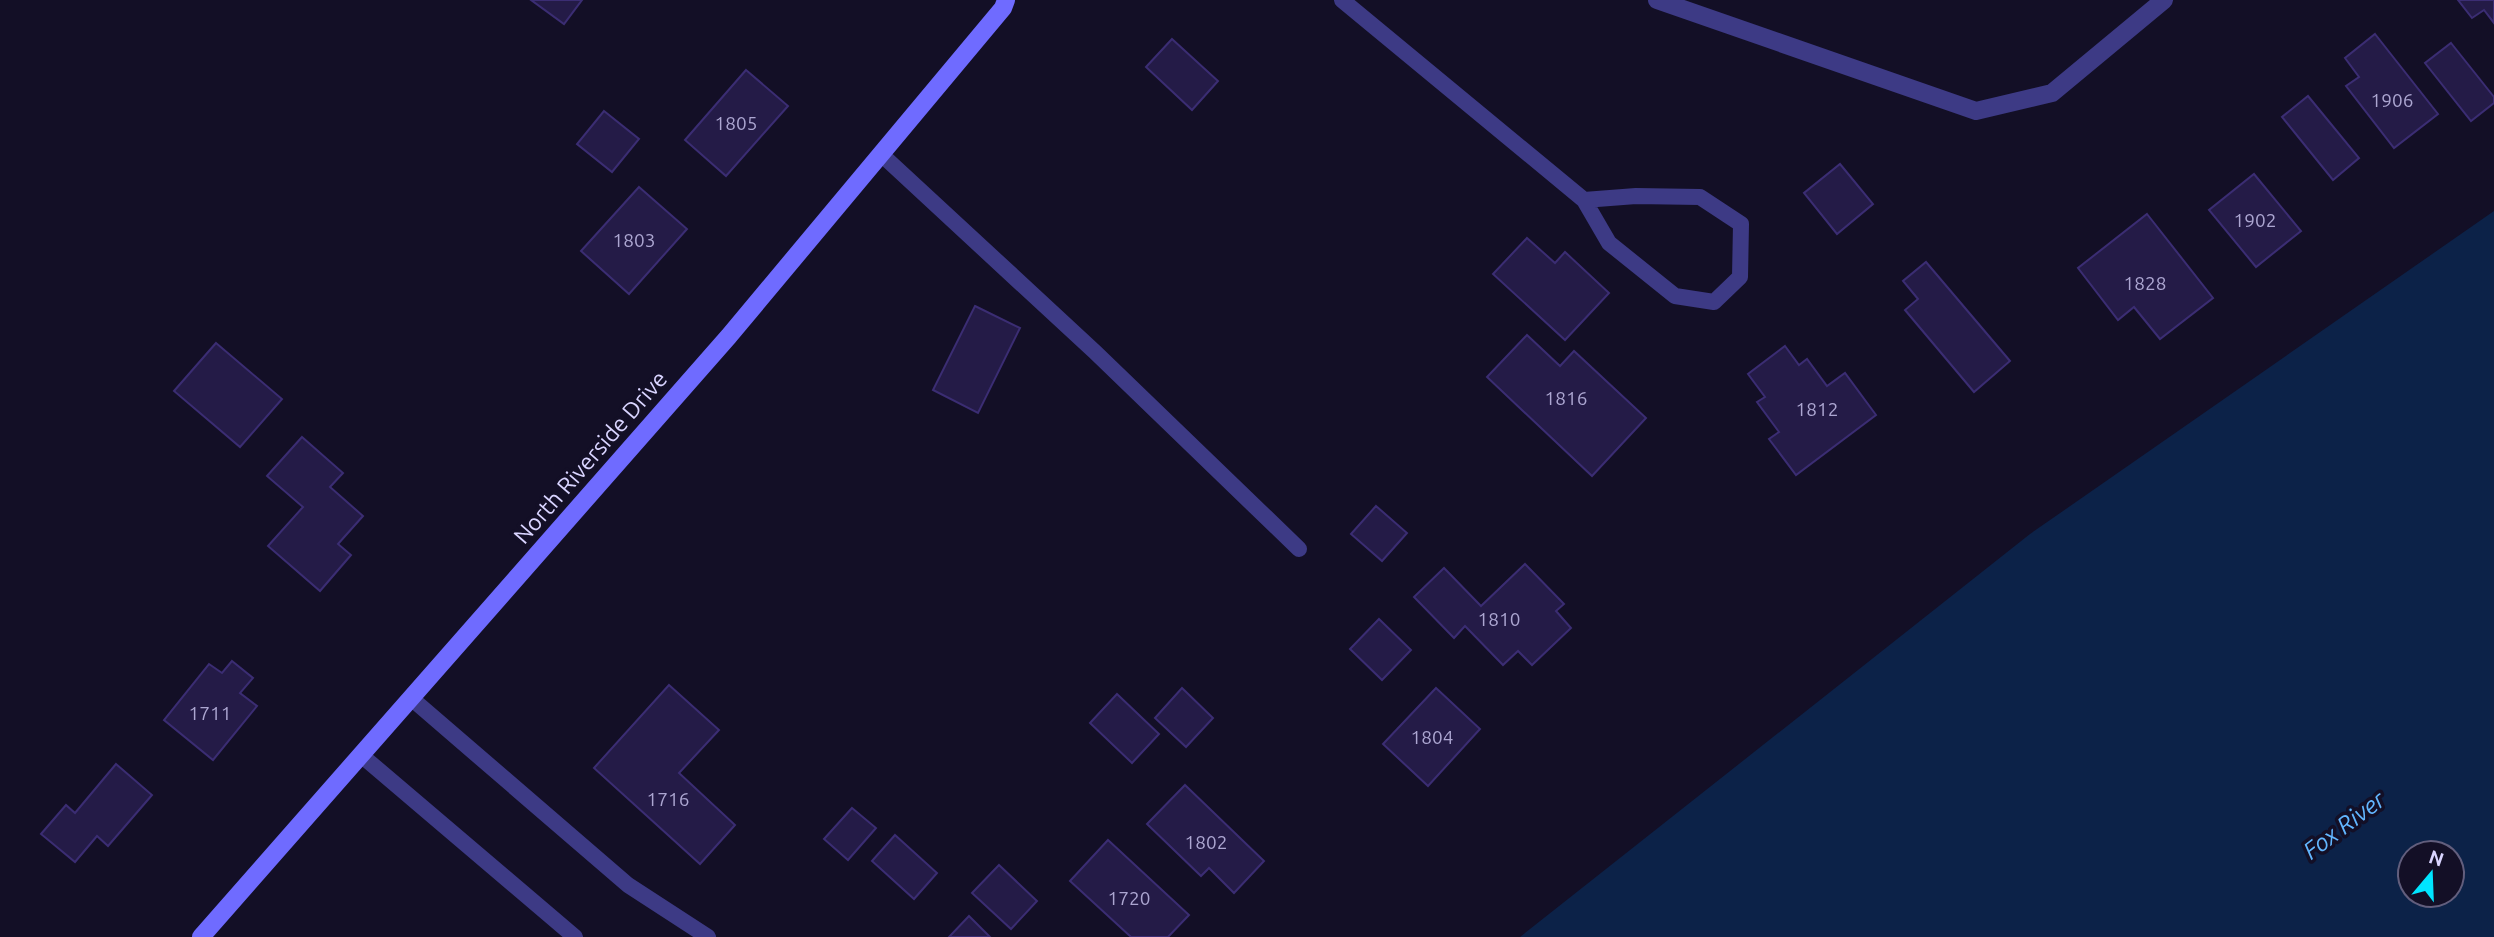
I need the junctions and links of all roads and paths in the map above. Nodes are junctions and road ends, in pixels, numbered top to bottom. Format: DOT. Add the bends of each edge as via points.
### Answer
graph roads {
  1 [pos="1006,0"];
  2 [pos="1342,0"];
  3 [pos="1657,0"];
  4 [pos="2164,0"];
  5 [pos="881,154"];
  6 [pos="1584,201"];
  7 [pos="1299,549"];
  8 [pos="411,698"];
  9 [pos="360,755"];
  10 [pos="201,937"];
  11 [pos="575,937"];
  12 [pos="708,937"];
  1 -- 5 [label="street, North Riverside Drive"];
  2 -- 6 [label="lane"];
  3 -- 4 [label="street" via="1976,111 2052,93"];
  5 -- 7 [label="lane"];
  5 -- 8 [label="street, North Riverside Drive" via="729,336"];
  6 -- 6 [label="lane" via="1700,197 1741,224 1740,277 1714,302 1675,296 1609,243"];
  8 -- 9 [label="street, North Riverside Drive"];
  8 -- 12 [label="lane" via="628,885"];
  9 -- 10 [label="street, North Riverside Drive"];
  9 -- 11 [label="lane"];
}
